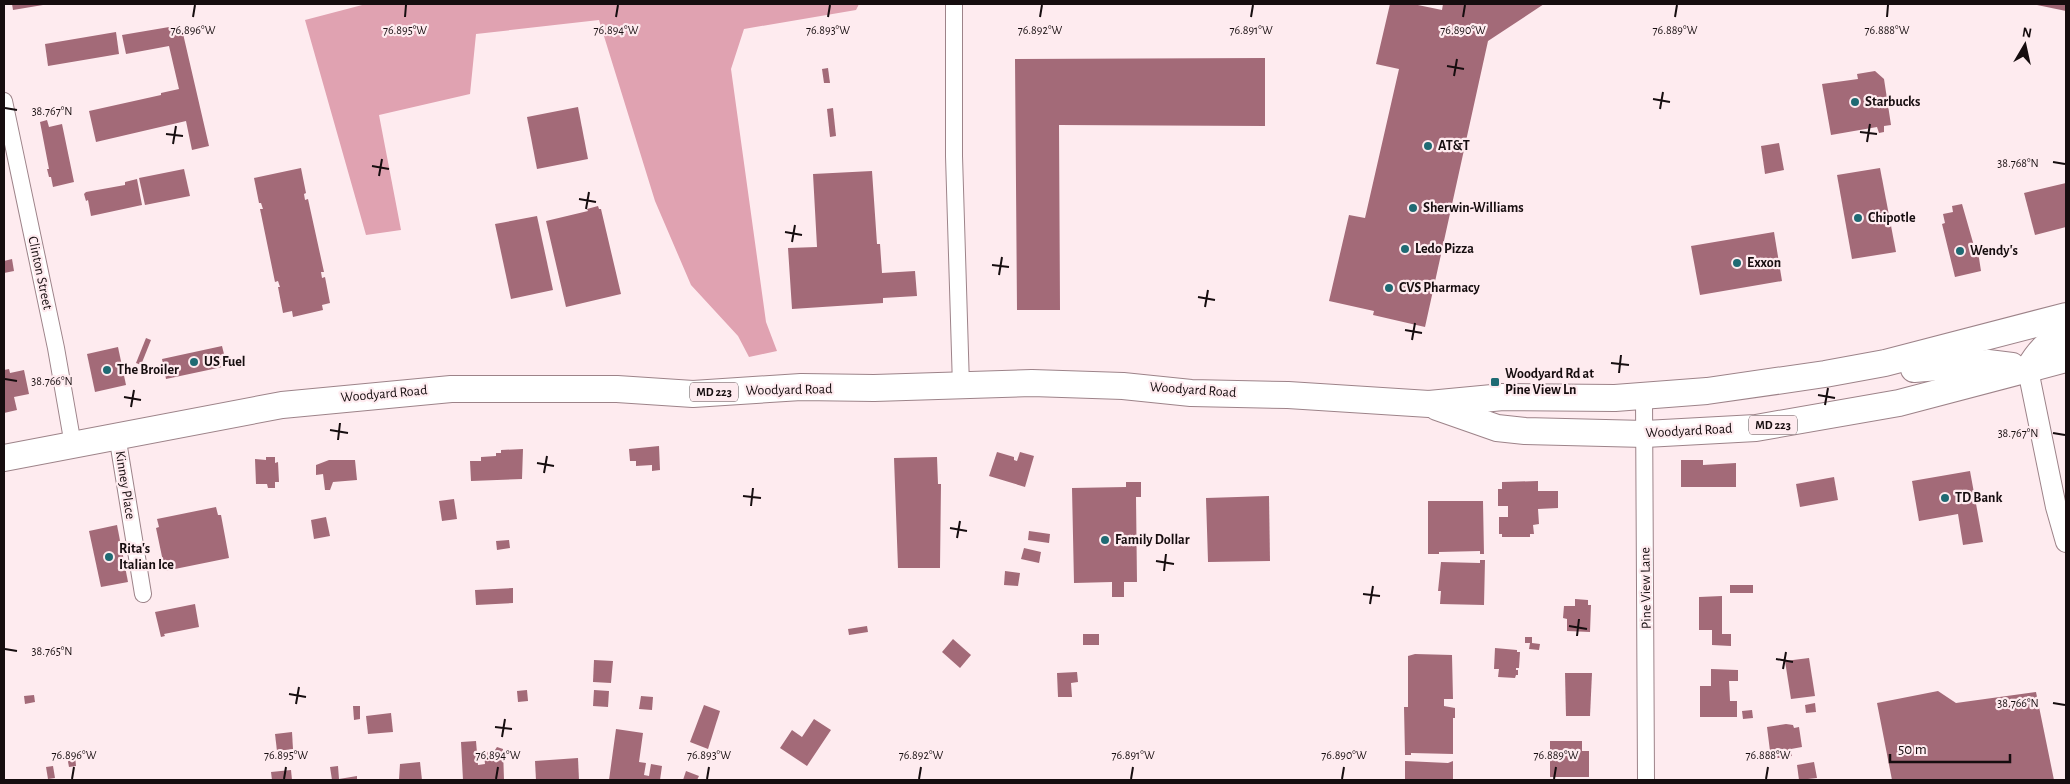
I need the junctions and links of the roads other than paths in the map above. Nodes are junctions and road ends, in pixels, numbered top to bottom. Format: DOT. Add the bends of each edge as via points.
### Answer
graph roads {
  1 [pos="954,4"];
  2 [pos="4,101"];
  3 [pos="2066,316"];
  4 [pos="2066,333"];
  5 [pos="2066,359"];
  6 [pos="2028,370"];
  7 [pos="1825,374"];
  8 [pos="961,386"];
  9 [pos="1644,396"];
  10 [pos="1429,404"];
  11 [pos="1645,434"];
  12 [pos="117,435"];
  13 [pos="72,445"];
  14 [pos="4,458"];
  15 [pos="2066,542"];
  16 [pos="143,594"];
  17 [pos="1646,780"];
  1 -- 8 [label="street" via="954,156"];
  2 -- 13 [label="street, Clinton Street" via="56,348"];
  3 -- 7 [label="main road, Woodyard Road / MD 223" via="1885,363"];
  4 -- 6 [label="main road" via="2049,342 2036,355"];
  5 -- 6 [label="main road, Woodyard Road / MD 223"];
  6 -- 7 [label="main road" via="1988,363"];
  6 -- 11 [label="main road, Woodyard Road / MD 223" via="1899,403 1756,428"];
  6 -- 15 [label="street"];
  7 -- 9 [label="main road, Woodyard Road / MD 223" via="1707,391"];
  8 -- 10 [label="main road, Woodyard Road / MD 223" via="1068,384"];
  8 -- 12 [label="main road, Woodyard Road / MD 223" via="801,387 693,394 617,389 451,388 282,405"];
  9 -- 10 [label="main road, Woodyard Road / MD 223" via="1503,397"];
  9 -- 11 [label="street, Pine View Lane"];
  10 -- 11 [label="main road, Woodyard Road / MD 223" via="1497,428"];
  11 -- 17 [label="street, Pine View Lane"];
  12 -- 13 [label="main road, Woodyard Road / MD 223"];
  12 -- 16 [label="street, Kinney Place"];
  13 -- 14 [label="main road, Woodyard Road / MD 223"];
}
